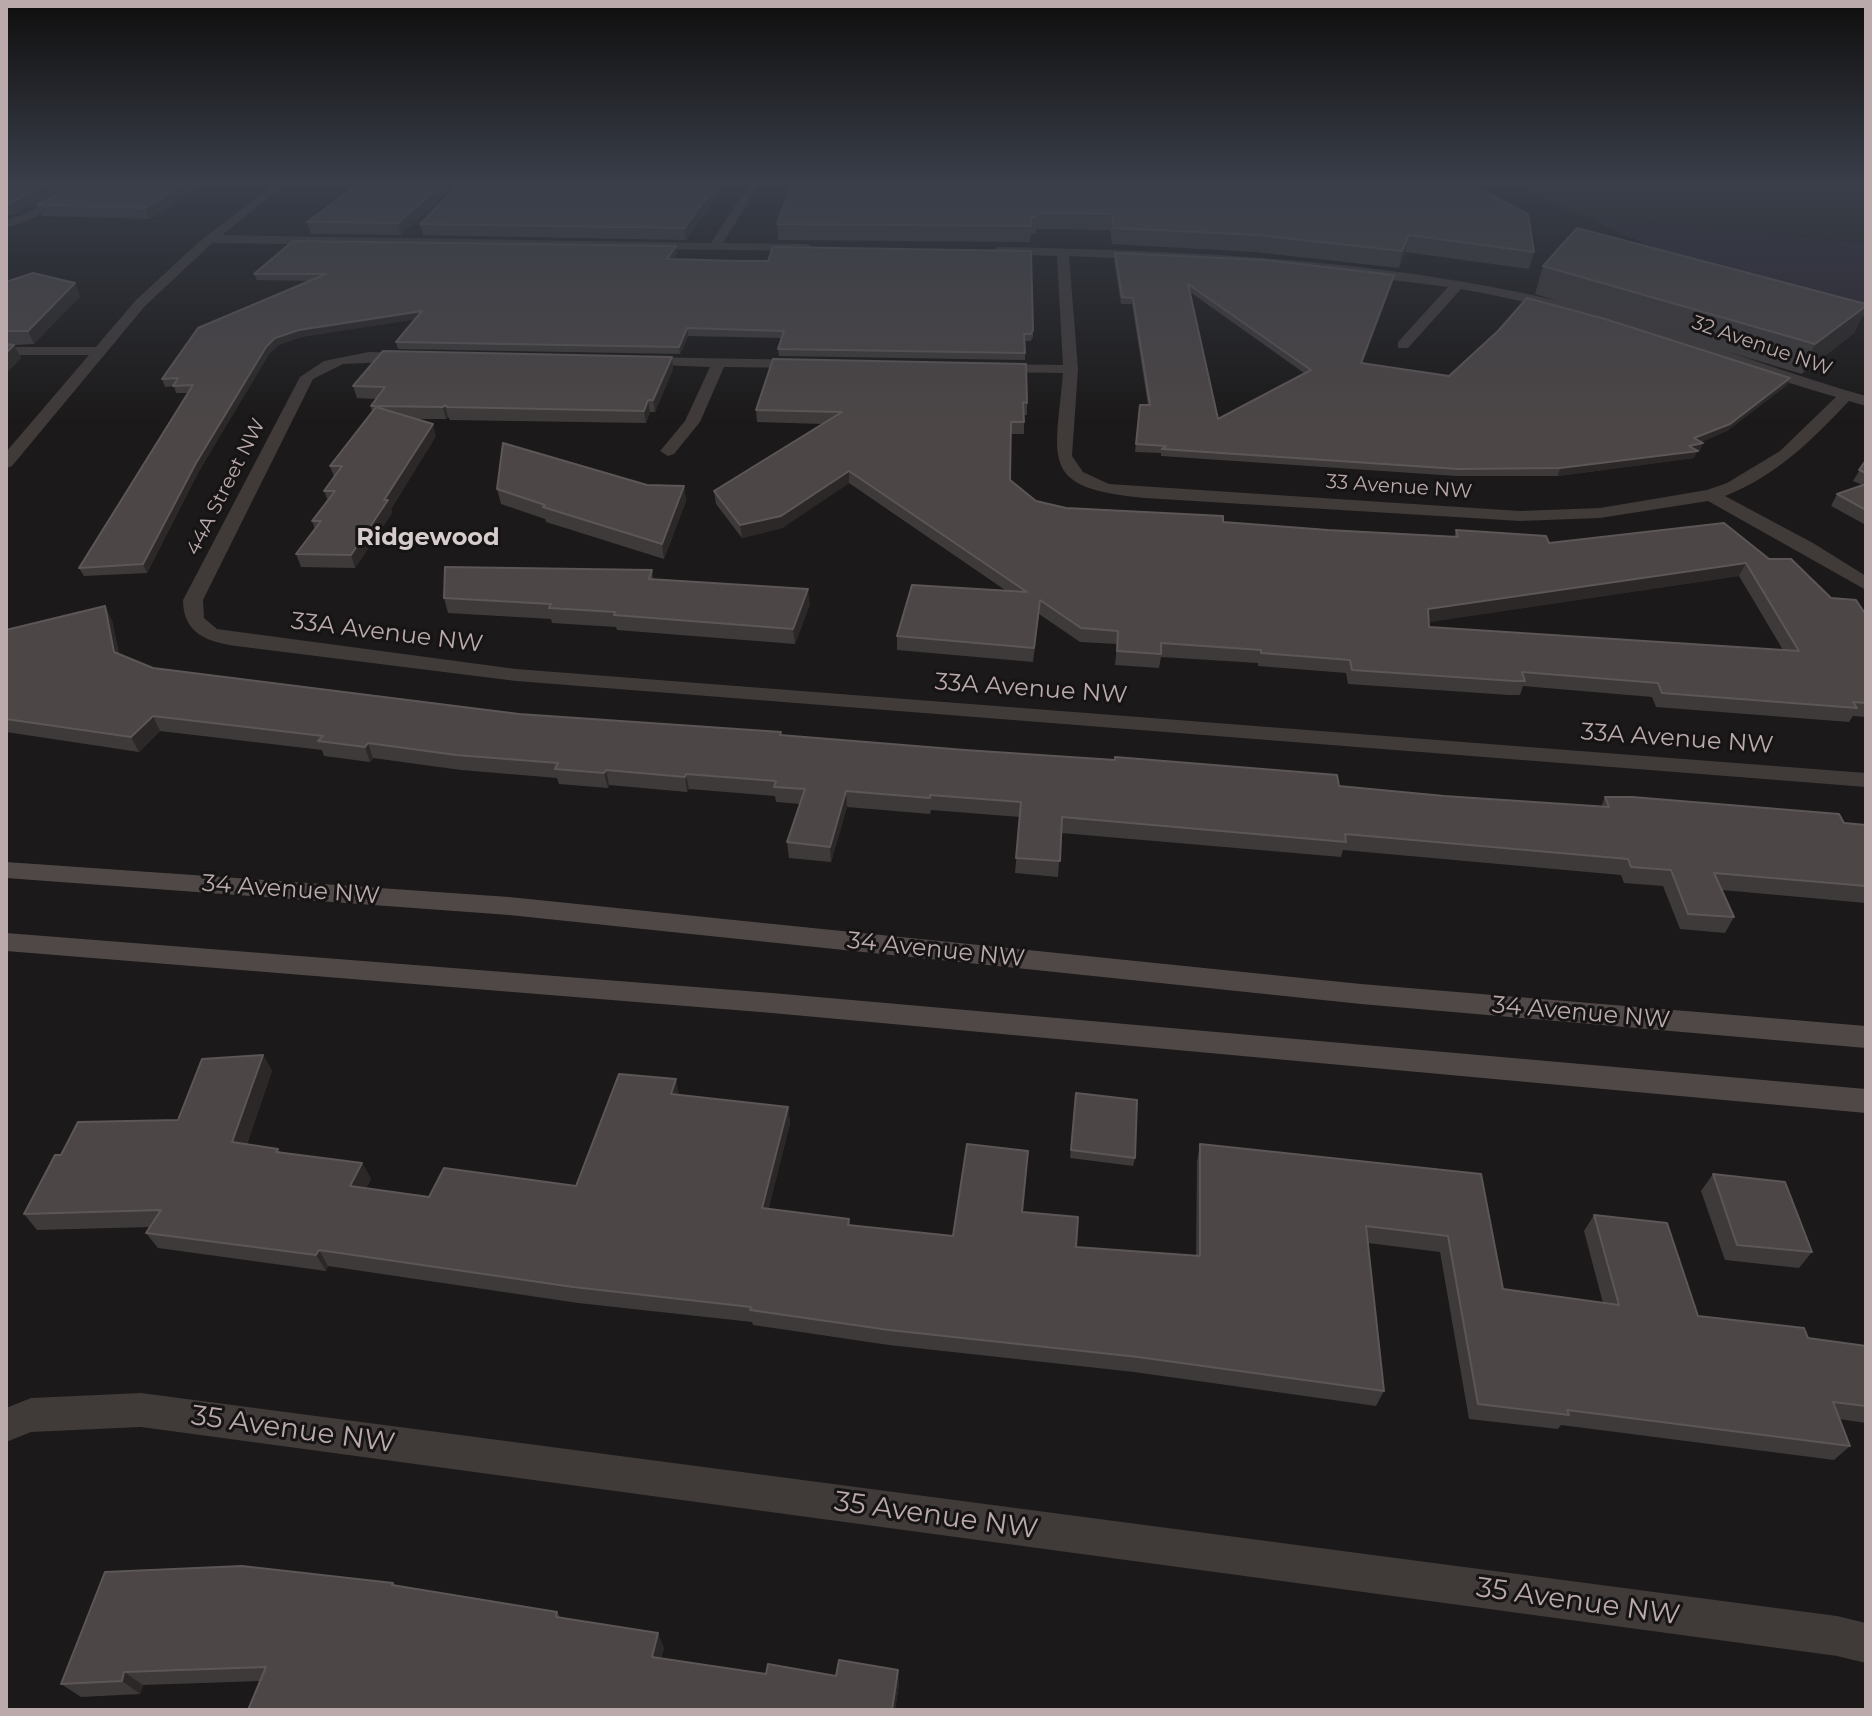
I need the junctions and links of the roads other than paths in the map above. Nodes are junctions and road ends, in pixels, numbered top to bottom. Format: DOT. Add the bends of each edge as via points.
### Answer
graph roads {
  1 [pos="182,264"];
  2 [pos="1064,264"];
  3 [pos="1320,264"];
  4 [pos="1458,284"];
  5 [pos="1403,345"];
  6 [pos="6,351"];
  7 [pos="98,351"];
  8 [pos="431,357"];
  9 [pos="623,361"];
  10 [pos="719,363"];
  11 [pos="826,365"];
  12 [pos="979,368"];
  13 [pos="1071,369"];
  14 [pos="1846,395"];
  15 [pos="1866,401"];
  16 [pos="668,451"];
  17 [pos="6,463"];
  18 [pos="1711,495"];
  19 [pos="1866,584"];
  20 [pos="197,625"];
  21 [pos="1866,780"];
  22 [pos="6,870"];
  23 [pos="6,942"];
  24 [pos="1866,1037"];
  25 [pos="1866,1101"];
  26 [pos="6,1425"];
  27 [pos="1866,1643"];
  1 -- 7 [label="street"];
  2 -- 13 [label="street"];
  3 -- 4 [label="street, 32 Avenue NW"];
  4 -- 5 [label="street"];
  4 -- 14 [label="street, 32 Avenue NW" via="1644,329"];
  6 -- 7 [label="street"];
  7 -- 17 [label="street"];
  8 -- 20 [label="street, 44A Street NW" via="350,359 313,372 193,600"];
  9 -- 10 [label="street"];
  10 -- 11 [label="street"];
  10 -- 16 [label="street" via="692,422"];
  12 -- 13 [label="street"];
  13 -- 18 [label="street, 33 Avenue NW" via="1064,456 1084,481 1145,493 1520,516 1627,510"];
  14 -- 15 [label="street, 32 Avenue NW"];
  14 -- 18 [label="street, 33 Avenue NW" via="1787,457"];
  18 -- 19 [label="street"];
  20 -- 21 [label="street, 33A Avenue NW" via="219,638 516,675"];
  22 -- 24 [label="main road, 34 Avenue NW" via="509,906 1361,994"];
  23 -- 25 [label="main road" via="772,1003"];
  26 -- 27 [label="street, 35 Avenue NW" via="31,1415 141,1410"];
}
